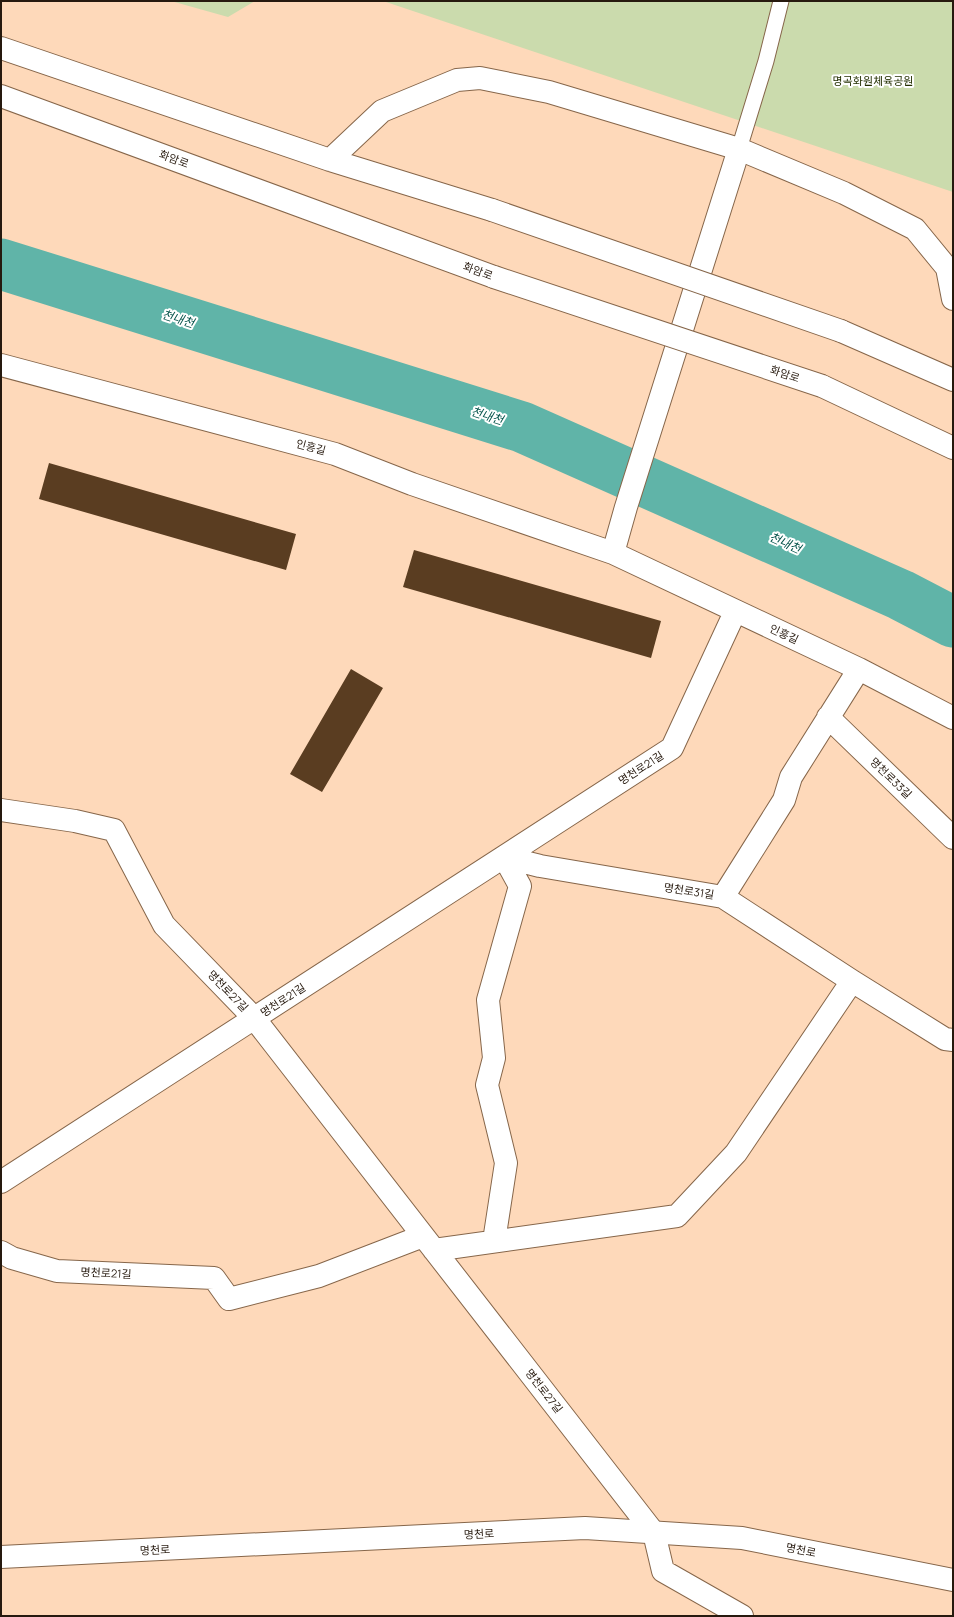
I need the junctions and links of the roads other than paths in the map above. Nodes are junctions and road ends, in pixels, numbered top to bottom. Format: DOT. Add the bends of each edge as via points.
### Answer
graph roads {
  1 [pos="781,1"];
  2 [pos="1,48"];
  3 [pos="1,96"];
  4 [pos="739,149"];
  5 [pos="330,160"];
  6 [pos="953,299"];
  7 [pos="1,365"];
  8 [pos="953,380"];
  9 [pos="953,448"];
  10 [pos="613,553"];
  11 [pos="735,612"];
  12 [pos="859,669"];
  13 [pos="828,717"];
  14 [pos="953,718"];
  15 [pos="1,810"];
  16 [pos="953,838"];
  17 [pos="504,856"];
  18 [pos="723,896"];
  19 [pos="852,981"];
  20 [pos="254,1018"];
  21 [pos="953,1040"];
  22 [pos="1,1182"];
  23 [pos="494,1241"];
  24 [pos="429,1243"];
  25 [pos="1,1252"];
  26 [pos="654,1533"];
  27 [pos="1,1557"];
  28 [pos="953,1580"];
  29 [pos="742,1616"];
  1 -- 4 [label="lane"];
  2 -- 5 [label="street"];
  3 -- 9 [label="street, 화암로, bridge" via="494,277 822,386"];
  4 -- 5 [label="street" via="550,92 480,78 457,80 382,111"];
  4 -- 6 [label="street" via="844,192 915,228 947,268"];
  4 -- 10 [label="street"];
  5 -- 8 [label="street, bridge" via="492,210 841,331"];
  7 -- 10 [label="street, 인흥길" via="336,454 412,484"];
  10 -- 11 [label="street, 인흥길"];
  11 -- 12 [label="street, 인흥길"];
  11 -- 17 [label="street, 명천로21길" via="672,748"];
  12 -- 13 [label="street"];
  12 -- 14 [label="street, 인흥길"];
  13 -- 16 [label="street, 명천로33길"];
  13 -- 18 [label="street" via="791,776 784,800"];
  15 -- 20 [label="street, 명천로27길" via="75,821 114,830 164,925"];
  17 -- 18 [label="street, 명천로31길" via="540,866"];
  17 -- 20 [label="street, 명천로21길"];
  17 -- 23 [label="street" via="520,886 488,1000 494,1058 487,1085 506,1163"];
  18 -- 19 [label="street, 명천로31길"];
  19 -- 21 [label="street, 명천로31길" via="945,1039"];
  19 -- 23 [label="street" via="736,1153 677,1216"];
  20 -- 22 [label="street, 명천로21길"];
  20 -- 24 [label="street, 명천로27길"];
  23 -- 24 [label="street"];
  24 -- 25 [label="street, 명천로21길" via="319,1276 229,1299 214,1278 57,1271 12,1258"];
  24 -- 26 [label="street, 명천로27길"];
  26 -- 27 [label="street, 명천로" via="585,1528"];
  26 -- 28 [label="street, 명천로" via="742,1538"];
  26 -- 29 [label="street" via="663,1571"];
}
